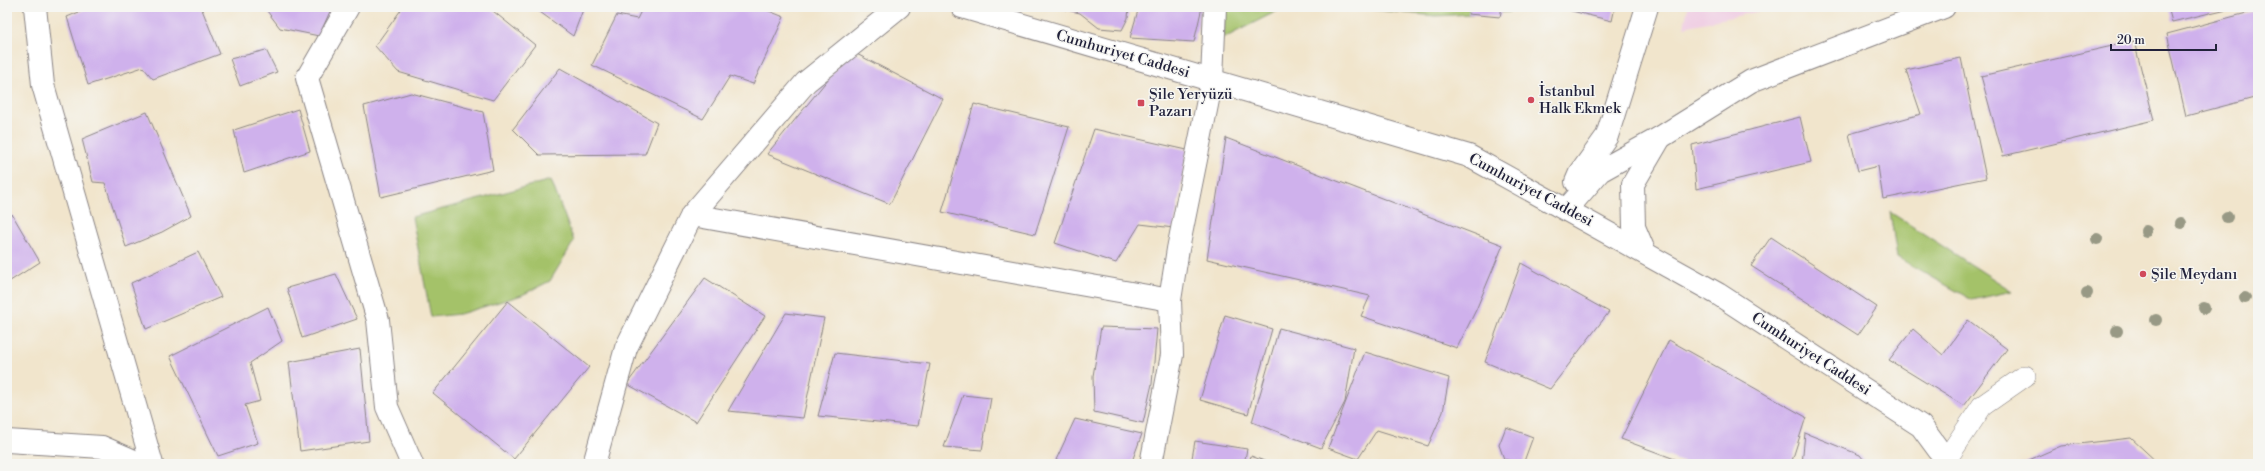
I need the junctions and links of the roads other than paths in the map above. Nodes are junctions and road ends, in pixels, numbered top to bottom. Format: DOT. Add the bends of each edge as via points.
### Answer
graph roads {
  1 [pos="35,7"];
  2 [pos="348,7"];
  3 [pos="899,7"];
  4 [pos="962,7"];
  5 [pos="1215,7"];
  6 [pos="1647,7"];
  7 [pos="1944,7"];
  8 [pos="1212,80"];
  9 [pos="1661,137"];
  10 [pos="1567,209"];
  11 [pos="692,215"];
  12 [pos="1644,253"];
  13 [pos="1170,300"];
  14 [pos="2025,376"];
  15 [pos="7,441"];
  16 [pos="1947,462"];
  17 [pos="141,464"];
  18 [pos="152,464"];
  19 [pos="412,464"];
  20 [pos="594,464"];
  21 [pos="1151,464"];
  1 -- 18 [label="street" via="43,85"];
  2 -- 19 [label="street" via="307,78 378,320 387,407"];
  3 -- 11 [label="street" via="806,82"];
  4 -- 8 [label="street, Cumhuriyet Caddesi"];
  5 -- 8 [label="street"];
  6 -- 10 [label="street" via="1607,136 1579,175"];
  7 -- 9 [label="street" via="1751,81"];
  8 -- 10 [label="street, Cumhuriyet Caddesi" via="1469,156"];
  8 -- 13 [label="street"];
  9 -- 10 [label="street" via="1600,171"];
  9 -- 12 [label="street" via="1633,184 1634,227"];
  10 -- 12 [label="street, Cumhuriyet Caddesi"];
  11 -- 13 [label="street"];
  11 -- 20 [label="street" via="626,348"];
  12 -- 16 [label="street, Cumhuriyet Caddesi" via="1718,294 1921,426"];
  13 -- 21 [label="street" via="1172,355"];
  14 -- 16 [label="lane" via="1982,406"];
  15 -- 17 [label="street" via="102,446"];
}
